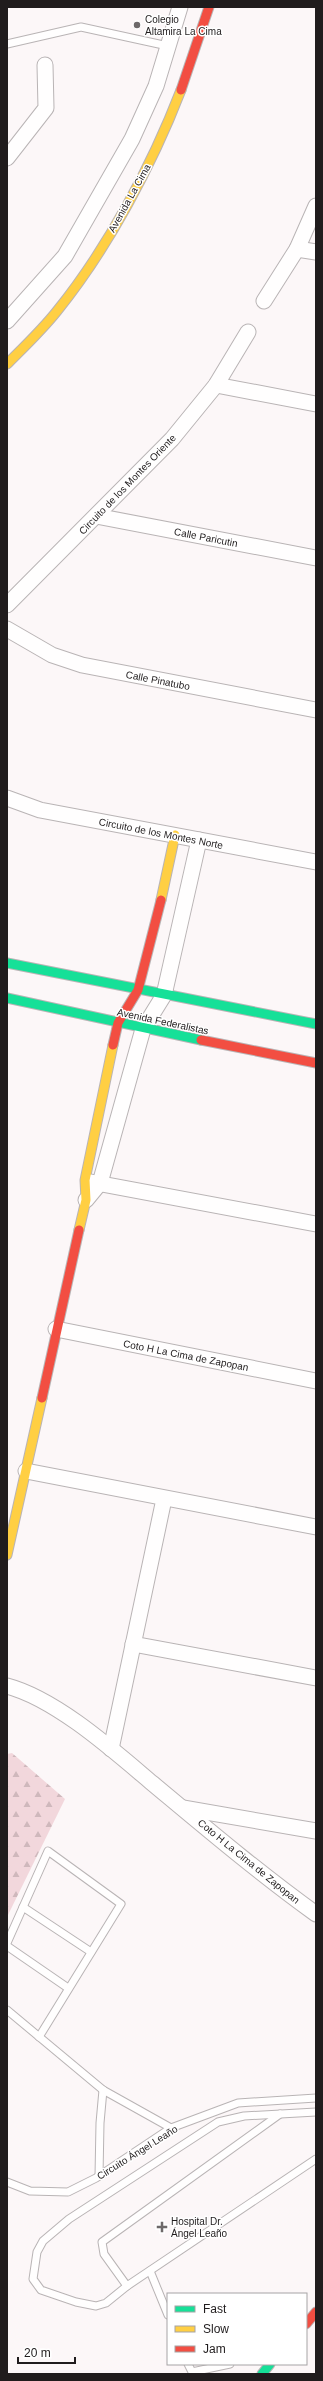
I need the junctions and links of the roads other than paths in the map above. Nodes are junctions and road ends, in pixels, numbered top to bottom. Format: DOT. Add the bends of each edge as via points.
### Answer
graph roads {
  1 [pos="209,7"];
  2 [pos="176,10"];
  3 [pos="7,44"];
  4 [pos="168,46"];
  5 [pos="45,65"];
  6 [pos="7,158"];
  7 [pos="316,206"];
  8 [pos="297,248"];
  9 [pos="316,252"];
  10 [pos="264,301"];
  11 [pos="7,321"];
  12 [pos="248,332"];
  13 [pos="7,364"];
  14 [pos="216,385"];
  15 [pos="316,404"];
  16 [pos="96,516"];
  17 [pos="316,558"];
  18 [pos="7,605"];
  19 [pos="7,629"];
  20 [pos="316,710"];
  21 [pos="7,798"];
  22 [pos="174,836"];
  23 [pos="199,840"];
  24 [pos="316,862"];
  25 [pos="155,927"];
  26 [pos="180,932"];
  27 [pos="7,963"];
  28 [pos="138,990"];
  29 [pos="164,995"];
  30 [pos="7,998"];
  31 [pos="118,1023"];
  32 [pos="316,1024"];
  33 [pos="143,1029"];
  34 [pos="316,1063"];
  35 [pos="85,1180"];
  36 [pos="100,1184"];
  37 [pos="86,1200"];
  38 [pos="316,1224"];
  39 [pos="56,1330"];
  40 [pos="316,1381"];
  41 [pos="26,1470"];
  42 [pos="164,1499"];
  43 [pos="316,1527"];
  44 [pos="7,1555"];
  45 [pos="133,1644"];
  46 [pos="316,1678"];
  47 [pos="7,1686"];
  48 [pos="111,1749"];
  49 [pos="182,1808"];
  50 [pos="316,1831"];
  51 [pos="23,1907"];
  52 [pos="316,1914"];
  53 [pos="7,1945"];
  54 [pos="91,1952"];
  55 [pos="68,1988"];
  56 [pos="7,2010"];
  57 [pos="39,2037"];
  58 [pos="103,2090"];
  59 [pos="316,2098"];
  60 [pos="316,2112"];
  61 [pos="280,2114"];
  62 [pos="172,2128"];
  63 [pos="316,2159"];
  64 [pos="99,2176"];
  65 [pos="7,2182"];
  66 [pos="150,2271"];
  67 [pos="127,2286"];
  68 [pos="316,2312"];
  69 [pos="167,2313"];
  70 [pos="307,2323"];
  71 [pos="188,2365"];
  72 [pos="225,2365"];
  73 [pos="269,2365"];
  74 [pos="262,2374"];
  1 -- 13 [label="street, Avenida La Cima" via="198,46 157,148 118,219 86,273 50,320"];
  2 -- 4 [label="street"];
  3 -- 4 [label="lane" via="81,27"];
  4 -- 11 [label="street" via="156,86 132,139 93,209 65,256"];
  5 -- 6 [label="street" via="46,108"];
  7 -- 8 [label="street"];
  8 -- 9 [label="street"];
  8 -- 10 [label="street"];
  12 -- 14 [label="street, Circuito de los Montes Oriente"];
  14 -- 15 [label="street"];
  14 -- 16 [label="street, Circuito de los Montes Oriente" via="172,438"];
  16 -- 17 [label="street, Calle Paricutin"];
  16 -- 18 [label="street, Circuito de los Montes Oriente"];
  19 -- 20 [label="street, Calle Pinatubo" via="52,655 82,665"];
  21 -- 22 [label="street, Circuito de los Montes Norte" via="40,810"];
  22 -- 23 [label="street, Circuito de los Montes Norte"];
  22 -- 25 [label="street"];
  23 -- 24 [label="street, Circuito de los Montes Norte"];
  23 -- 26 [label="street"];
  25 -- 26 [label="street"];
  25 -- 28 [label="street"];
  26 -- 29 [label="street"];
  27 -- 28 [label="street"];
  28 -- 29 [label="street"];
  28 -- 31 [label="street"];
  29 -- 32 [label="street"];
  29 -- 33 [label="street"];
  30 -- 31 [label="street, Avenida Federalistas"];
  31 -- 33 [label="street, Avenida Federalistas"];
  31 -- 35 [label="street"];
  33 -- 34 [label="street, Avenida Federalistas"];
  33 -- 36 [label="street"];
  35 -- 36 [label="street"];
  35 -- 37 [label="street"];
  36 -- 37 [label="street"];
  36 -- 38 [label="street"];
  37 -- 39 [label="street"];
  39 -- 40 [label="street, Coto H La Cima de Zapopan"];
  39 -- 41 [label="street"];
  41 -- 42 [label="street"];
  41 -- 44 [label="street"];
  42 -- 43 [label="street"];
  42 -- 45 [label="street"];
  45 -- 46 [label="street"];
  45 -- 48 [label="street"];
  47 -- 48 [label="street, Coto H La Cima de Zapopan" via="25,1691 96,1736"];
  48 -- 49 [label="street, Coto H La Cima de Zapopan"];
  49 -- 50 [label="street, Coto H La Cima de Zapopan"];
  49 -- 52 [label="street, Coto H La Cima de Zapopan" via="274,1884"];
  51 -- 53 [label="lane"];
  51 -- 54 [label="lane"];
  51 -- 54 [label="lane" via="48,1851 122,1904"];
  53 -- 55 [label="lane"];
  54 -- 55 [label="lane"];
  55 -- 57 [label="lane"];
  56 -- 57 [label="lane"];
  57 -- 58 [label="lane"];
  58 -- 62 [label="lane"];
  58 -- 64 [label="lane"];
  59 -- 62 [label="lane, Circuito Ángel Leaño" via="238,2103"];
  60 -- 61 [label="lane"];
  61 -- 67 [label="lane" via="102,2242 104,2254"];
  61 -- 67 [label="lane" via="244,2116 218,2122 69,2219 43,2241 37,2252 33,2279 41,2290 96,2306 106,2303"];
  62 -- 64 [label="lane, Circuito Ángel Leaño"];
  63 -- 66 [label="lane"];
  64 -- 65 [label="lane, Circuito Ángel Leaño" via="68,2192 30,2191"];
  66 -- 67 [label="lane"];
  66 -- 69 [label="lane"];
  68 -- 70 [label="street"];
  71 -- 72 [label="lane" via="192,2372"];
  73 -- 74 [label="street"];
}
